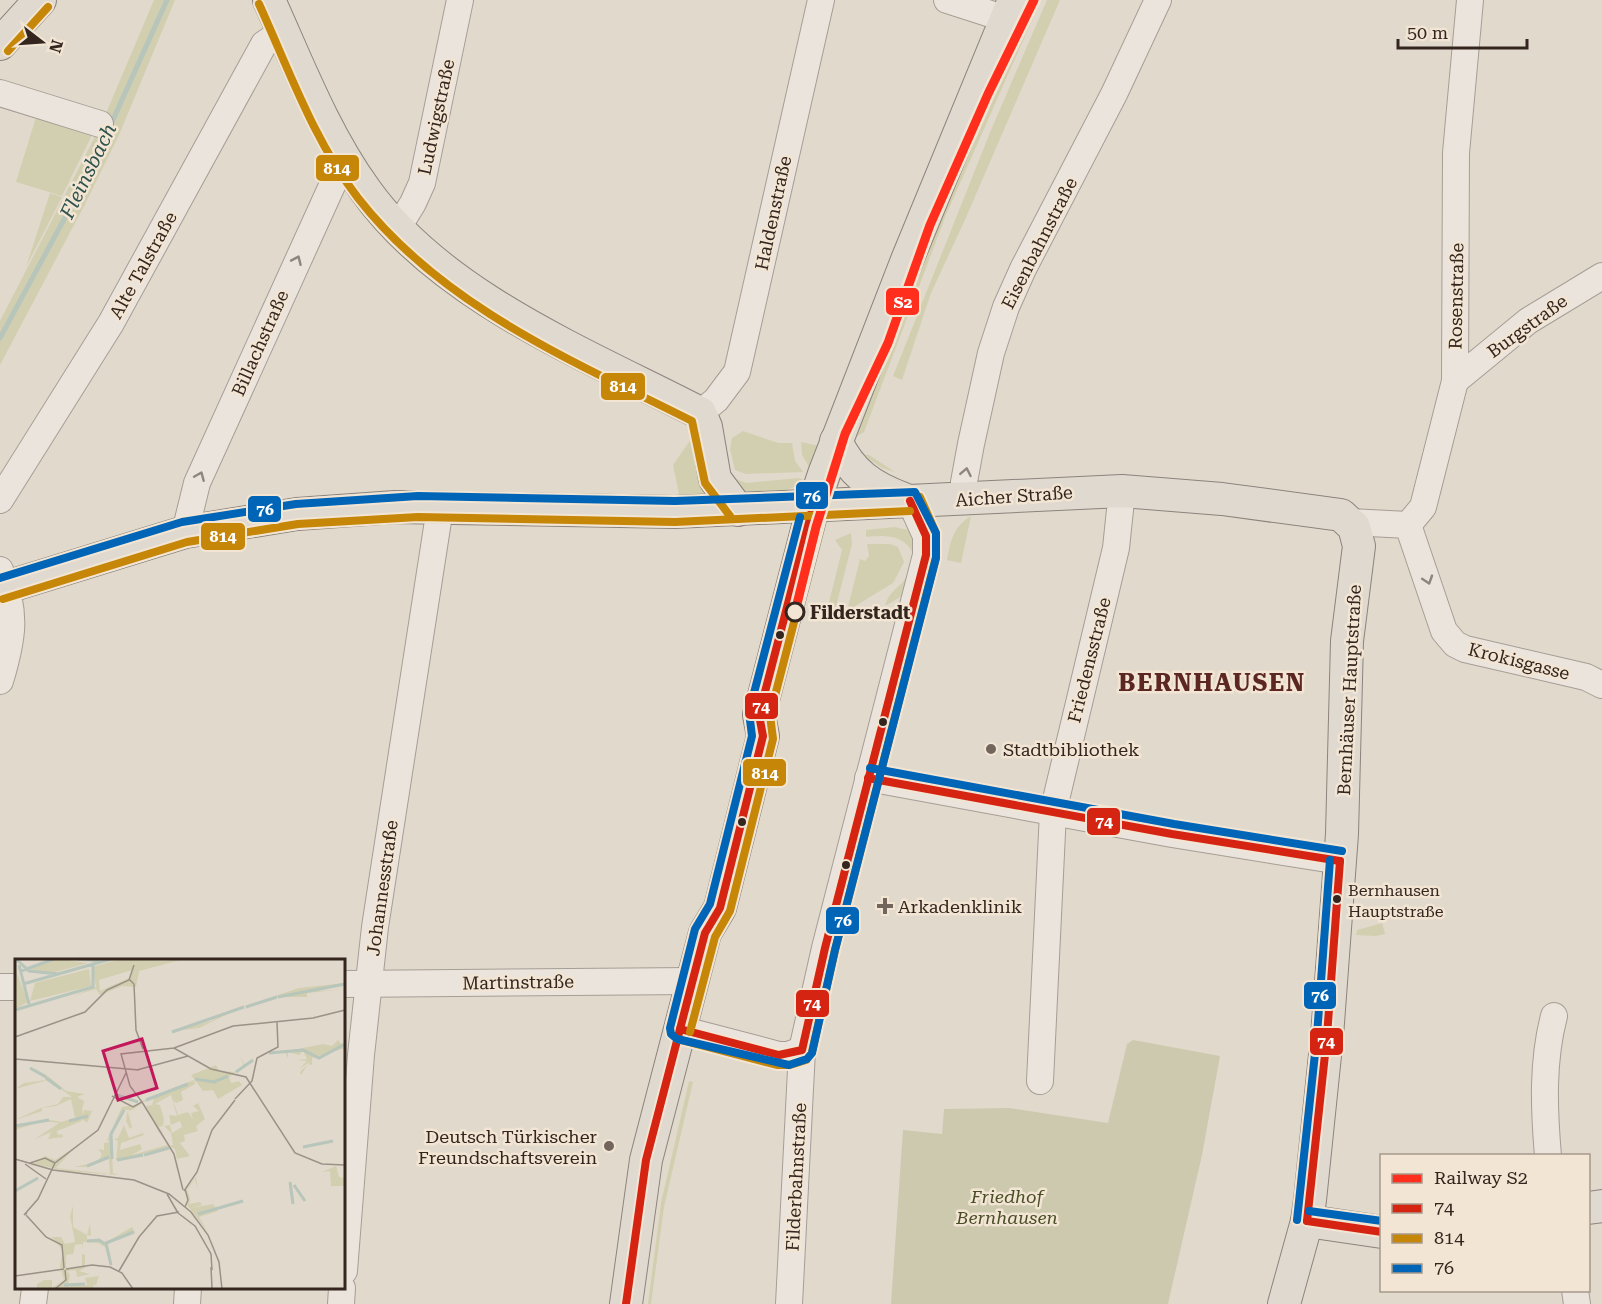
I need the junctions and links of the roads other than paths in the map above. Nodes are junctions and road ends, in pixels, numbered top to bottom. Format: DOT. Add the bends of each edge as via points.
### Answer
graph roads {
  1 [pos="40,0"];
  2 [pos="268,0"];
  3 [pos="460,0"];
  4 [pos="821,0"];
  5 [pos="946,0"];
  6 [pos="1158,0"];
  7 [pos="1470,0"];
  8 [pos="996,7"];
  9 [pos="283,31"];
  10 [pos="0,43"];
  11 [pos="0,93"];
  12 [pos="100,124"];
  13 [pos="345,157"];
  14 [pos="397,229"];
  15 [pos="1602,276"];
  16 [pos="1455,381"];
  17 [pos="700,413"];
  18 [pos="836,441"];
  19 [pos="1122,491"];
  20 [pos="0,500"];
  21 [pos="966,500"];
  22 [pos="910,501"];
  23 [pos="813,507"];
  24 [pos="440,508"];
  25 [pos="738,510"];
  26 [pos="1350,522"];
  27 [pos="1408,525"];
  28 [pos="185,532"];
  29 [pos="2,582"];
  30 [pos="0,681"];
  31 [pos="1602,685"];
  32 [pos="868,778"];
  33 [pos="1053,812"];
  34 [pos="1340,861"];
  35 [pos="693,981"];
  36 [pos="345,984"];
  37 [pos="369,984"];
  38 [pos="1554,1016"];
  39 [pos="680,1029"];
  40 [pos="802,1050"];
  41 [pos="1040,1081"];
  42 [pos="1548,1154"];
  43 [pos="1308,1221"];
  44 [pos="1380,1232"];
  45 [pos="345,1260"];
  46 [pos="35,1289"];
  47 [pos="188,1289"];
  48 [pos="342,1289"];
  49 [pos="33,1304"];
  50 [pos="187,1304"];
  51 [pos="341,1304"];
  52 [pos="626,1304"];
  53 [pos="789,1304"];
  54 [pos="1284,1304"];
  1 -- 10 [label="main road"];
  2 -- 9 [label="main road"];
  3 -- 14 [label="street, Ludwigstraße" via="422,183"];
  4 -- 17 [label="street, Haldenstraße" via="737,372 716,400"];
  5 -- 8 [label="street"];
  21 -- 6 [label="street, Eisenbahnstraße, one-way" via="964,482 991,353 1013,289 1110,104"];
  7 -- 16 [label="street, Rosenstraße" via="1456,153"];
  8 -- 18 [label="main road"];
  9 -- 13 [label="main road"];
  9 -- 20 [label="street, Alte Talstraße" via="264,44 111,323"];
  11 -- 12 [label="street"];
  13 -- 14 [label="main road"];
  28 -- 13 [label="street, Billachstraße, one-way" via="197,483"];
  14 -- 17 [label="main road" via="477,293"];
  15 -- 16 [label="street, Burgstraße" via="1528,321"];
  16 -- 27 [label="street, Rosenstraße" via="1423,507"];
  17 -- 25 [label="main road" via="715,479"];
  18 -- 22 [label="main road" via="852,470 867,483"];
  18 -- 23 [label="main road"];
  19 -- 21 [label="main road, Aicher Straße"];
  19 -- 26 [label="main road, Aicher Straße" via="1324,510"];
  19 -- 33 [label="street, Friedensstraße" via="1116,548"];
  21 -- 22 [label="main road, Aicher Straße"];
  22 -- 23 [label="main road, Aicher Straße"];
  22 -- 32 [label="street, Filderbahnstraße" via="926,536 926,555"];
  23 -- 25 [label="main road, Aicher Straße"];
  23 -- 35 [label="main road" via="759,715 763,736 738,799 723,862 720,908 705,933"];
  24 -- 25 [label="main road, Aicher Straße"];
  24 -- 28 [label="main road, Aicher Straße" via="297,514"];
  24 -- 37 [label="street, Johannesstraße"];
  26 -- 27 [label="street"];
  26 -- 34 [label="main road, Bernhäuser Hauptstraße" via="1359,546 1347,641"];
  27 -- 31 [label="street, Krokisgasse, one-way" via="1444,631 1455,644 1586,677"];
  28 -- 29 [label="main road, Aicher Straße"];
  29 -- 30 [label="street" via="12,608 12,630"];
  32 -- 33 [label="street"];
  32 -- 40 [label="street, Filderbahnstraße"];
  33 -- 34 [label="street"];
  33 -- 41 [label="street, Friedensstraße"];
  34 -- 43 [label="main road, Bernhäuser Hauptstraße"];
  35 -- 37 [label="street, Martinstraße"];
  35 -- 39 [label="main road"];
  36 -- 37 [label="street, Martinstraße"];
  37 -- 45 [label="street, Johannesstraße"];
  38 -- 42 [label="street" via="1545,1068"];
  39 -- 40 [label="street" via="779,1055"];
  39 -- 52 [label="main road" via="646,1160"];
  40 -- 53 [label="street, Filderbahnstraße"];
  43 -- 44 [label="main road"];
  43 -- 54 [label="main road, Bernhäuser Hauptstraße"];
  46 -- 49 [label="street"];
  47 -- 50 [label="street"];
  48 -- 51 [label="street"];
}
